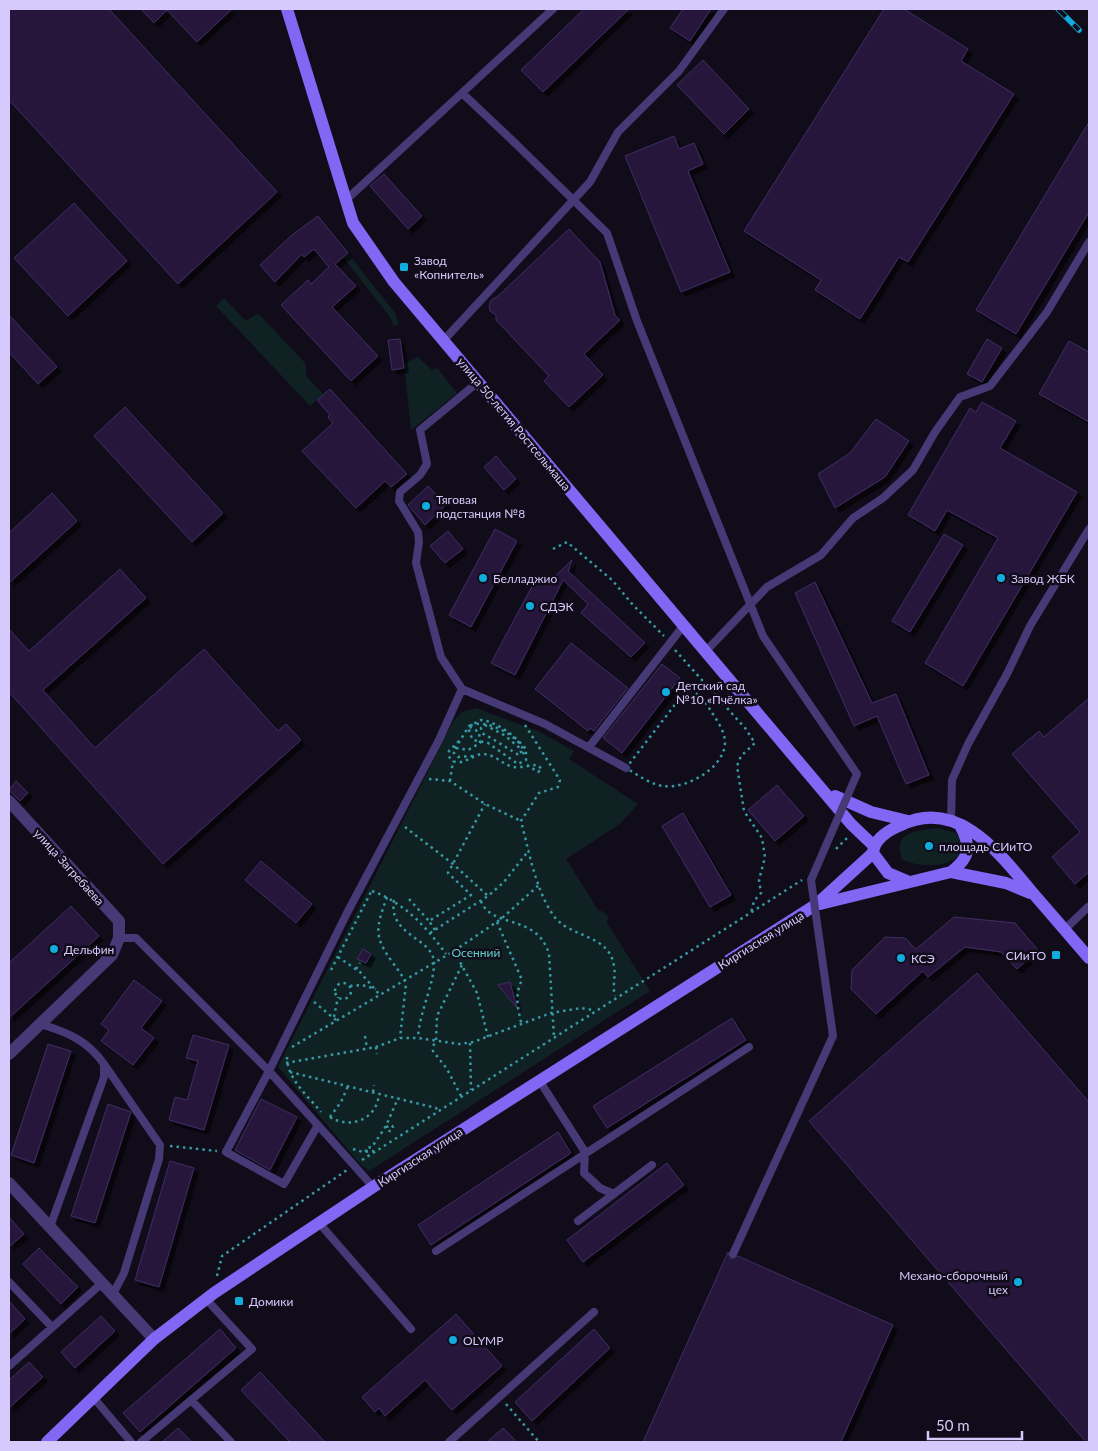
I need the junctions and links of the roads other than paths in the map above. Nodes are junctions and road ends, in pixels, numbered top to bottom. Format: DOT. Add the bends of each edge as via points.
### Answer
graph roads {
  1 [pos="287,9"];
  2 [pos="553,9"];
  3 [pos="724,9"];
  4 [pos="462,93"];
  5 [pos="346,200"];
  6 [pos="1089,242"];
  7 [pos="443,341"];
  8 [pos="478,382"];
  9 [pos="1089,529"];
  10 [pos="684,625"];
  11 [pos="706,651"];
  12 [pos="462,689"];
  13 [pos="590,747"];
  14 [pos="626,768"];
  15 [pos="826,792"];
  16 [pos="9,801"];
  17 [pos="908,821"];
  18 [pos="956,823"];
  19 [pos="874,849"];
  20 [pos="951,872"];
  21 [pos="907,881"];
  22 [pos="1035,895"];
  23 [pos="817,904"];
  24 [pos="1088,907"];
  25 [pos="1064,930"];
  26 [pos="119,938"];
  27 [pos="1089,958"];
  28 [pos="40,1024"];
  29 [pos="749,1046"];
  30 [pos="9,1054"];
  31 [pos="104,1064"];
  32 [pos="269,1071"];
  33 [pos="539,1080"];
  34 [pos="318,1126"];
  35 [pos="585,1152"];
  36 [pos="652,1165"];
  37 [pos="9,1183"];
  38 [pos="373,1187"];
  39 [pos="614,1194"];
  40 [pos="578,1221"];
  41 [pos="319,1224"];
  42 [pos="50,1227"];
  43 [pos="436,1252"];
  44 [pos="733,1254"];
  45 [pos="9,1282"];
  46 [pos="102,1283"];
  47 [pos="113,1294"];
  48 [pos="210,1296"];
  49 [pos="594,1312"];
  50 [pos="52,1327"];
  51 [pos="411,1329"];
  52 [pos="154,1339"];
  53 [pos="9,1366"];
  54 [pos="93,1397"];
  55 [pos="192,1400"];
  56 [pos="47,1442"];
  57 [pos="131,1442"];
  58 [pos="141,1442"];
  59 [pos="231,1442"];
  60 [pos="449,1442"];
  1 -- 5 [label="main road, улица 50-летия Ростсельмаша"];
  2 -- 4 [label="lane"];
  3 -- 7 [label="lane" via="679,70 618,132 590,182"];
  4 -- 5 [label="lane"];
  4 -- 44 [label="lane, bridge" via="607,233 637,321 763,636 857,774 811,880 833,1036"];
  5 -- 7 [label="main road, улица 50-летия Ростсельмаша" via="353,223 394,282"];
  6 -- 11 [label="lane" via="1047,312 990,386 960,397 913,470 883,498 853,518 821,555 767,587"];
  7 -- 8 [label="main road, улица 50-летия Ростсельмаша"];
  8 -- 10 [label="main road, улица 50-летия Ростсельмаша"];
  8 -- 12 [label="lane" via="420,430 427,464 420,475 400,492 399,501 418,532 420,542 416,563 441,657"];
  9 -- 18 [label="lane" via="1030,626 968,744 952,780"];
  10 -- 11 [label="main road, улица 50-летия Ростсельмаша"];
  10 -- 13 [label="lane"];
  11 -- 15 [label="main road, улица 50-летия Ростсельмаша"];
  12 -- 13 [label="lane"];
  12 -- 32 [label="lane"];
  13 -- 14 [label="lane"];
  15 -- 17 [label="main road" via="871,812"];
  15 -- 19 [label="main road, улица 50-летия Ростсельмаша"];
  16 -- 26 [label="street, улица Загребаева" via="119,921"];
  17 -- 18 [label="main road" via="940,818"];
  17 -- 19 [label="main road" via="884,834"];
  18 -- 20 [label="main road" via="968,840 968,848 965,857"];
  18 -- 22 [label="main road" via="990,844"];
  19 -- 21 [label="main road" via="888,873"];
  19 -- 23 [label="main road"];
  20 -- 21 [label="main road"];
  20 -- 22 [label="main road" via="1006,882"];
  21 -- 23 [label="main road"];
  22 -- 25 [label="main road"];
  23 -- 33 [label="main road, Киргизская улица"];
  24 -- 25 [label="lane"];
  25 -- 27 [label="main road"];
  26 -- 28 [label="street" via="112,955"];
  26 -- 32 [label="lane" via="136,938"];
  28 -- 30 [label="street"];
  28 -- 31 [label="lane" via="65,1031 83,1041"];
  29 -- 35 [label="lane"];
  31 -- 42 [label="lane" via="104,1077"];
  31 -- 47 [label="lane" via="160,1144 159,1159 124,1273"];
  32 -- 34 [label="lane"];
  32 -- 34 [label="lane" via="226,1152 284,1184"];
  33 -- 35 [label="lane"];
  33 -- 38 [label="main road, Киргизская улица"];
  34 -- 38 [label="lane"];
  35 -- 39 [label="lane" via="584,1173 600,1188"];
  35 -- 43 [label="lane"];
  36 -- 39 [label="lane"];
  37 -- 42 [label="street"];
  38 -- 41 [label="main road, Киргизская улица"];
  39 -- 40 [label="lane"];
  41 -- 48 [label="main road, Киргизская улица"];
  41 -- 51 [label="lane"];
  42 -- 46 [label="street"];
  45 -- 50 [label="lane"];
  46 -- 47 [label="street"];
  46 -- 50 [label="lane"];
  47 -- 52 [label="street"];
  48 -- 52 [label="main road, Киргизская улица"];
  48 -- 55 [label="lane" via="252,1349"];
  49 -- 60 [label="lane"];
  50 -- 53 [label="lane"];
  52 -- 54 [label="main road, Киргизская улица"];
  54 -- 56 [label="main road, Киргизская улица"];
  54 -- 57 [label="lane"];
  55 -- 58 [label="lane"];
  55 -- 59 [label="lane"];
}
